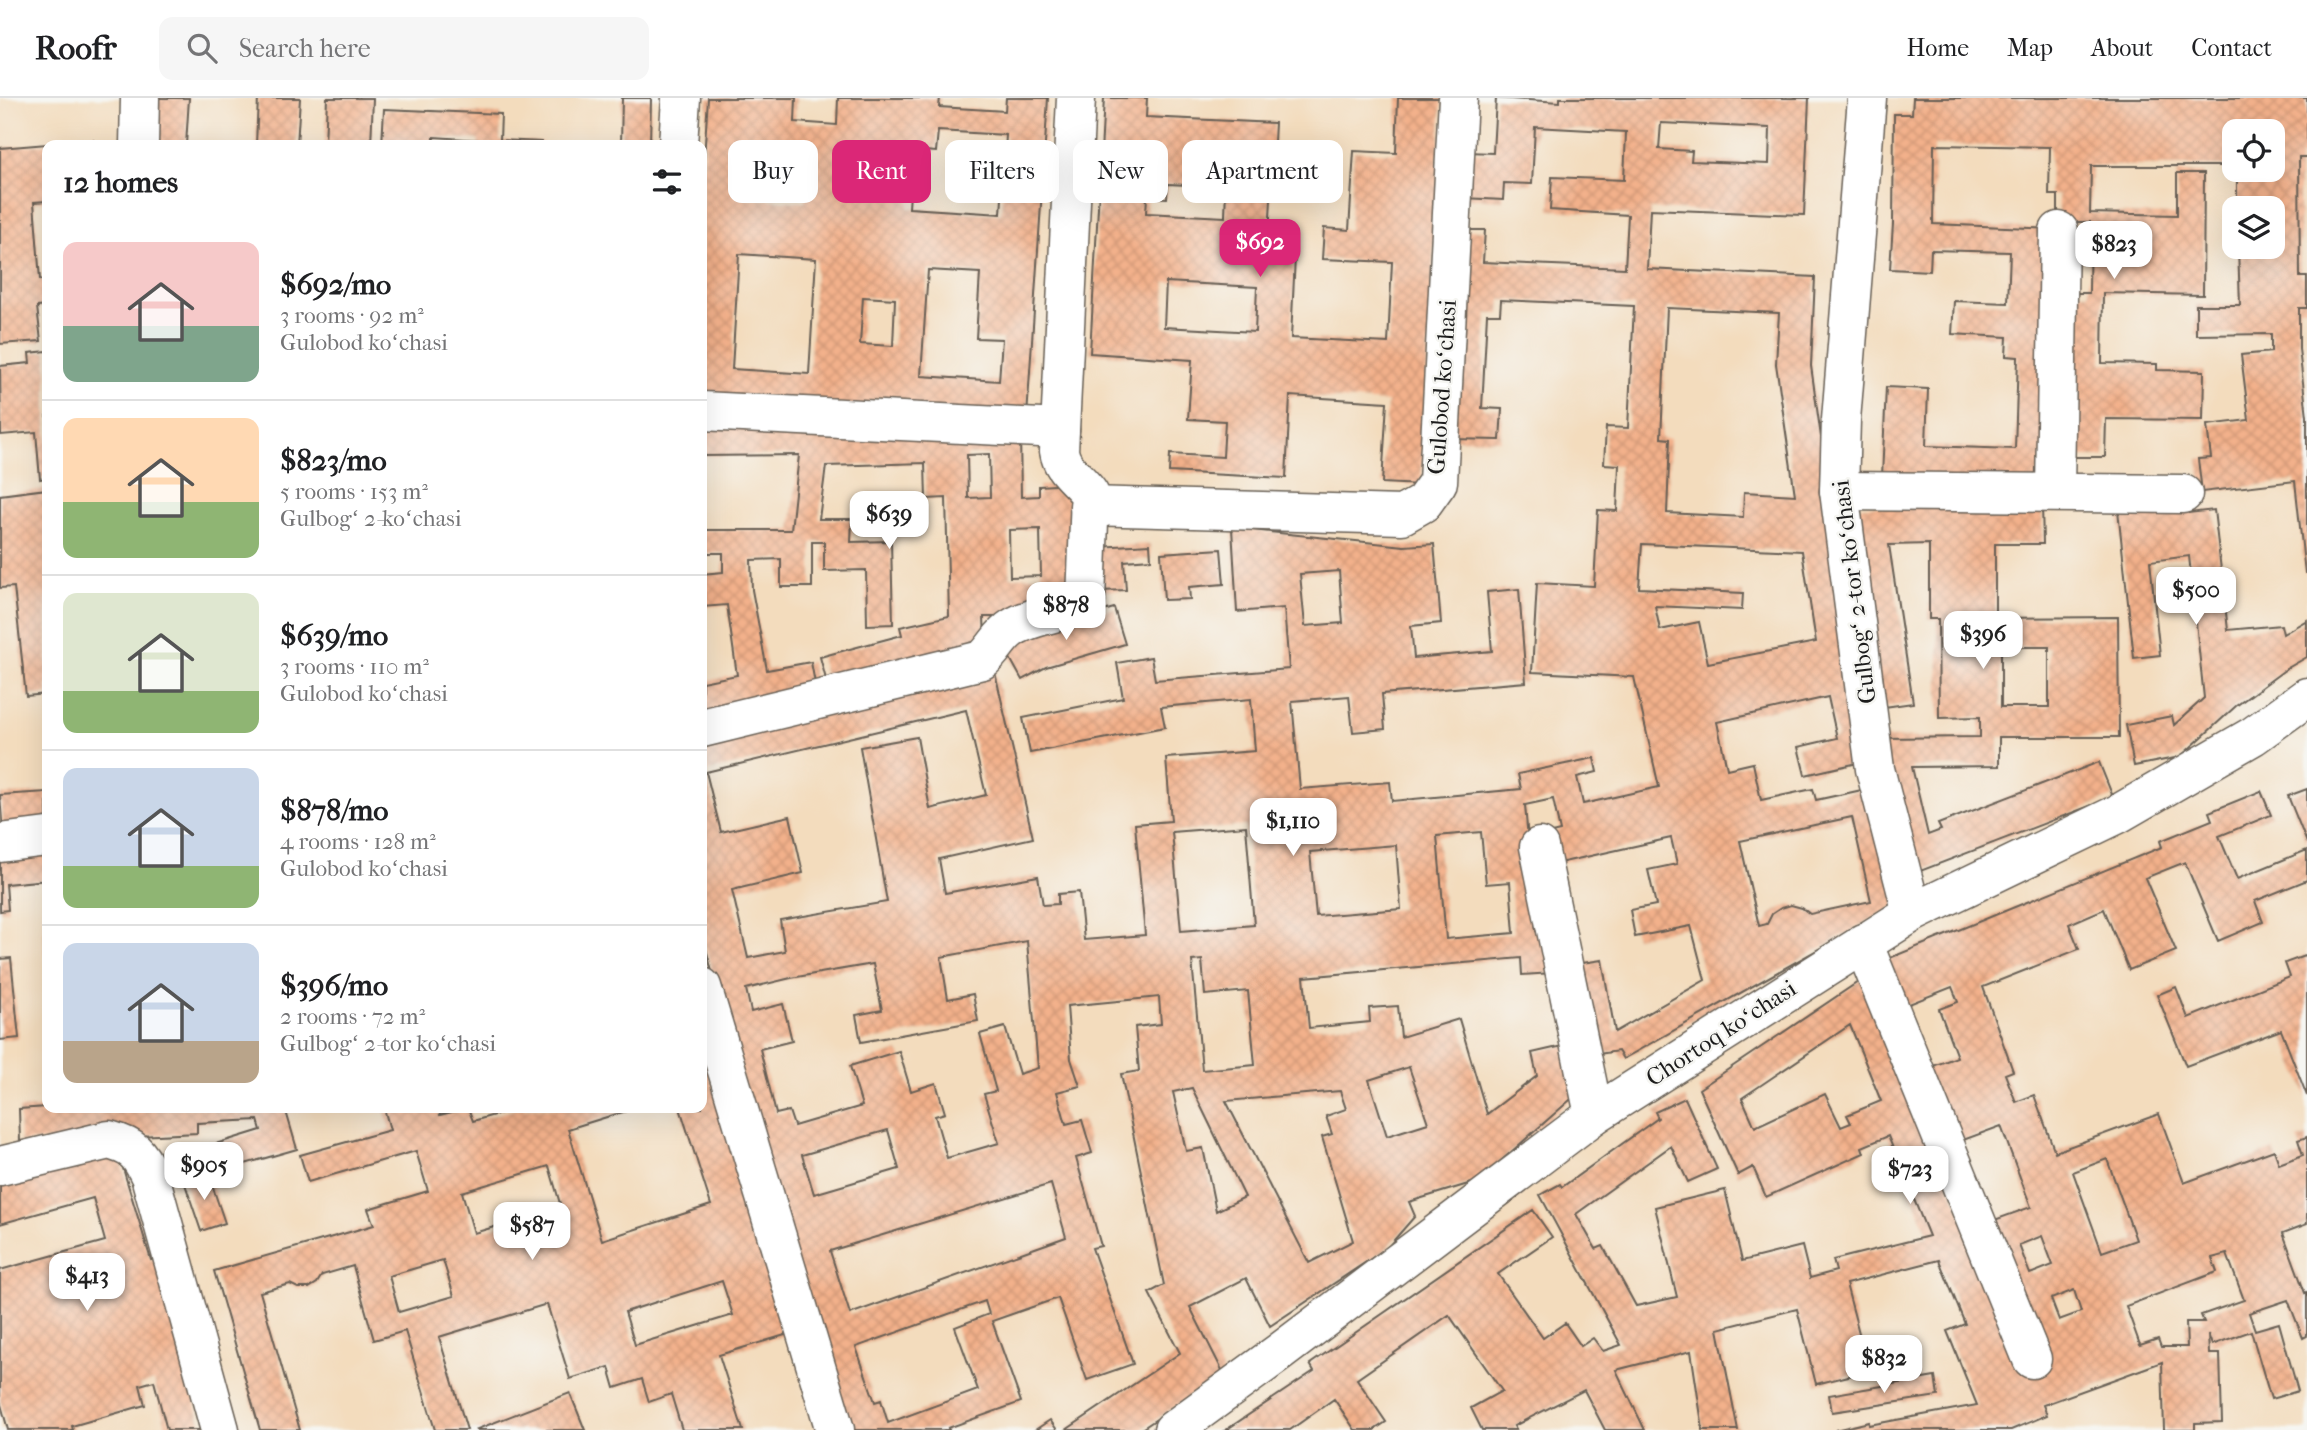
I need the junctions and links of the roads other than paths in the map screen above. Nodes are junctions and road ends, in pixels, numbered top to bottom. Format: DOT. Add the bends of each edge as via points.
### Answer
graph roads {
  1 [pos="140,98"];
  2 [pos="681,98"];
  3 [pos="1076,98"];
  4 [pos="1458,98"];
  5 [pos="1867,98"];
  6 [pos="139,140"];
  7 [pos="678,140"];
  8 [pos="2059,231"];
  9 [pos="707,411"];
  10 [pos="1060,429"];
  11 [pos="1839,491"];
  12 [pos="2055,492"];
  13 [pos="2183,494"];
  14 [pos="1089,506"];
  15 [pos="2307,697"];
  16 [pos="707,727"];
  17 [pos="42,838"];
  18 [pos="0,843"];
  19 [pos="1539,847"];
  20 [pos="1912,913"];
  21 [pos="1863,943"];
  22 [pos="707,1004"];
  23 [pos="1594,1115"];
  24 [pos="0,1166"];
  25 [pos="2032,1359"];
  26 [pos="220,1430"];
  27 [pos="835,1430"];
  28 [pos="1173,1430"];
  1 -- 6 [label="street"];
  2 -- 7 [label="street"];
  3 -- 10 [label="street"];
  4 -- 14 [label="street, Gulobod koʻchasi" via="1438,482 1423,503 1402,515"];
  5 -- 11 [label="street, Gulbogʻ 2-tor koʻchasi"];
  8 -- 12 [label="street"];
  9 -- 10 [label="street"];
  10 -- 14 [label="street" via="1060,458 1066,471 1090,495"];
  11 -- 12 [label="street"];
  11 -- 20 [label="street, Gulbogʻ 2-tor koʻchasi" via="1875,769"];
  12 -- 13 [label="street"];
  14 -- 16 [label="street" via="1086,600 1081,605 1014,626 982,660"];
  15 -- 20 [label="street, Chortoq koʻchasi" via="2253,736 2118,814"];
  17 -- 18 [label="street"];
  19 -- 23 [label="street"];
  20 -- 21 [label="street, Chortoq koʻchasi"];
  21 -- 23 [label="street, Chortoq koʻchasi"];
  21 -- 25 [label="street"];
  22 -- 27 [label="street"];
  23 -- 28 [label="street, Chortoq koʻchasi"];
  24 -- 26 [label="street" via="109,1140 140,1155 150,1176"];
}
